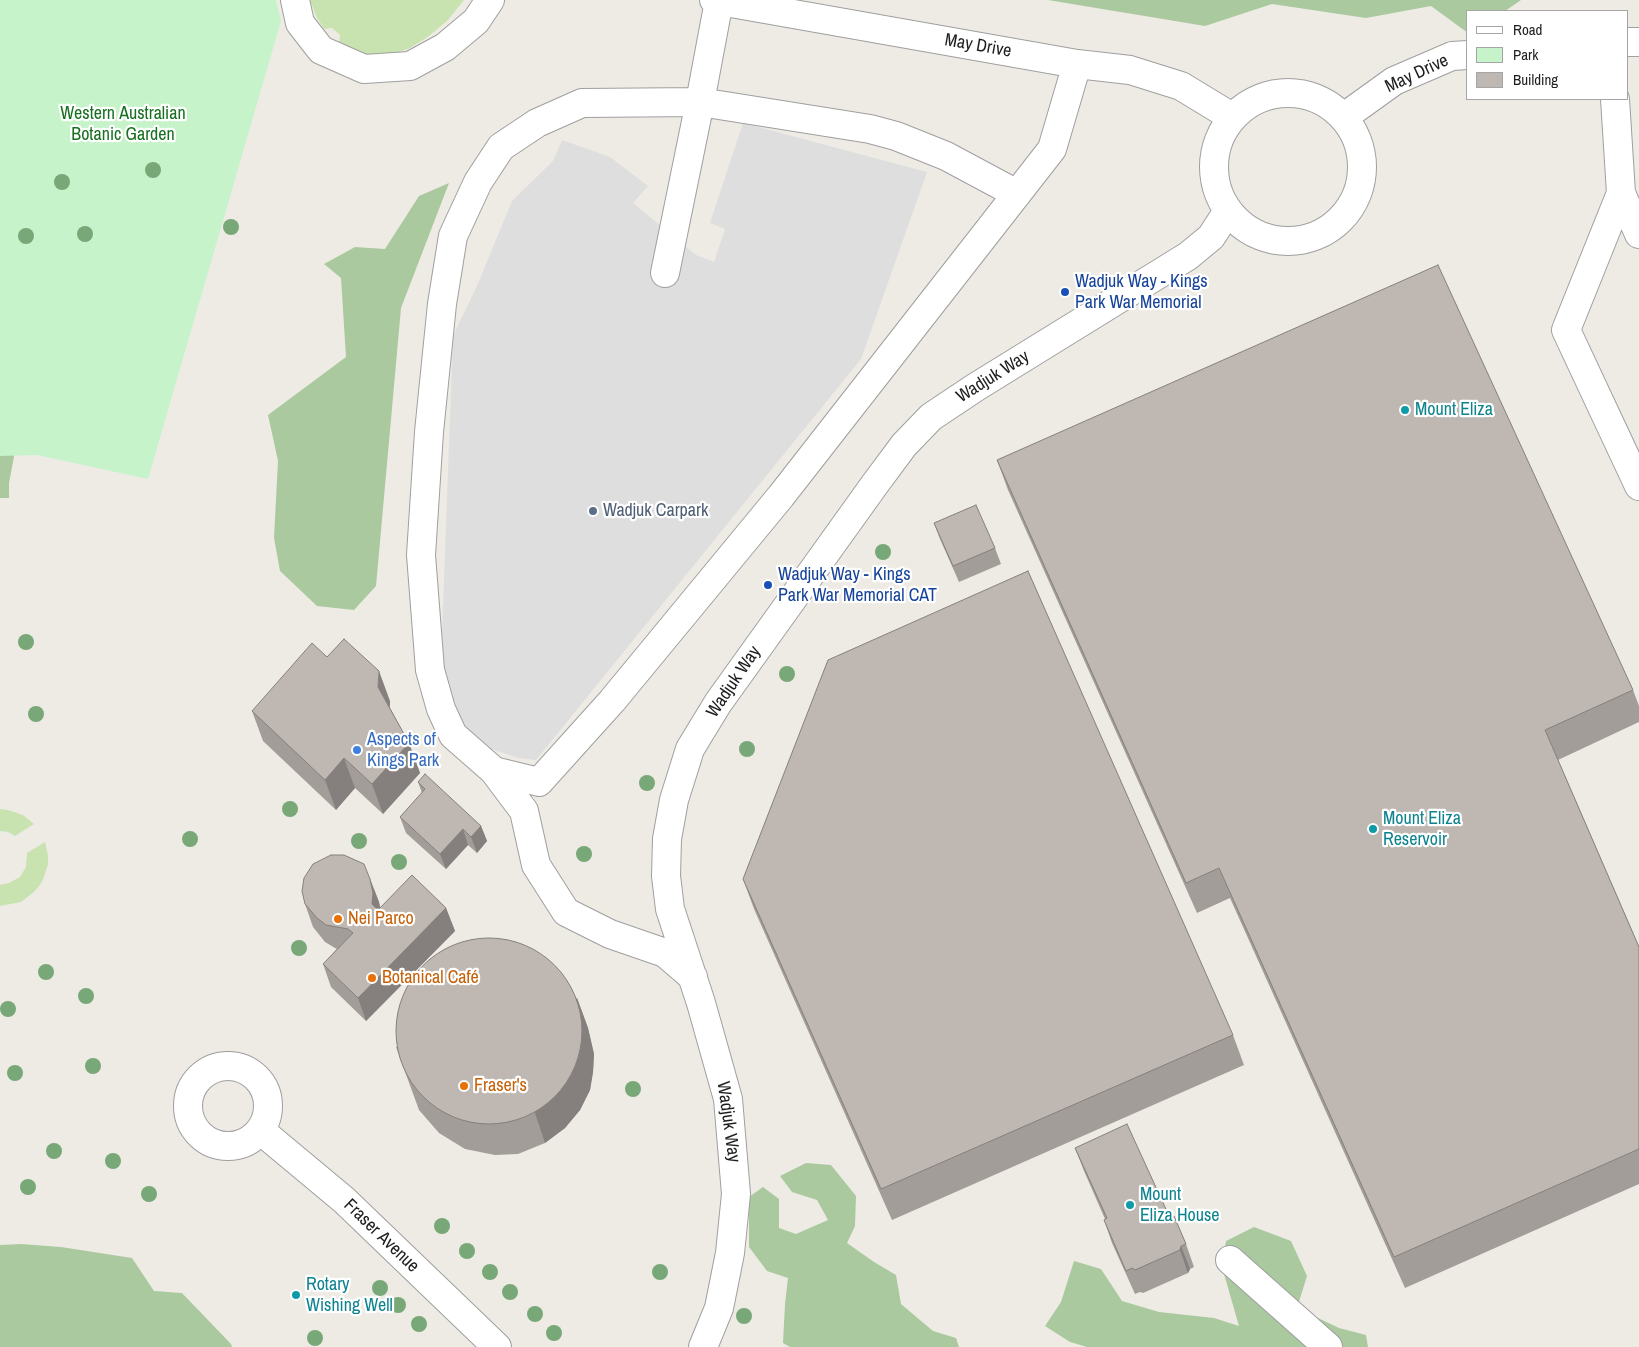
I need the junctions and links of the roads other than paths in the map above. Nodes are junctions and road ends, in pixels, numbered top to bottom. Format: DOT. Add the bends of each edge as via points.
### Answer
graph roads {
  1 [pos="295,0"];
  2 [pos="490,0"];
  3 [pos="717,0"];
  4 [pos="1466,55"];
  5 [pos="1077,64"];
  6 [pos="1615,100"];
  7 [pos="700,102"];
  8 [pos="1232,117"];
  9 [pos="1344,117"];
  10 [pos="1621,193"];
  11 [pos="1016,194"];
  12 [pos="1228,212"];
  13 [pos="1639,234"];
  14 [pos="665,273"];
  15 [pos="1639,486"];
  16 [pos="494,771"];
  17 [pos="693,977"];
  18 [pos="260,1130"];
  19 [pos="1230,1260"];
  20 [pos="497,1347"];
  21 [pos="703,1347"];
  22 [pos="1328,1347"];
  1 -- 2 [label="street" via="300,23 321,50 364,69 410,66 445,47 476,21"];
  3 -- 5 [label="street, May Drive"];
  3 -- 7 [label="street"];
  4 -- 9 [label="street, May Drive" via="1452,56 1394,81"];
  5 -- 8 [label="street, May Drive" via="1130,70 1181,86"];
  5 -- 11 [label="street" via="1052,149"];
  6 -- 10 [label="street"];
  7 -- 11 [label="street" via="896,136 946,156"];
  7 -- 14 [label="street"];
  7 -- 16 [label="street" via="582,103 537,122 501,147 478,182 452,236 429,432 421,556 424,602 430,670 441,709 453,735"];
  8 -- 9 [label="street" via="1251,102 1275,93 1300,93 1324,101"];
  8 -- 12 [label="street" via="1219,139 1213,164 1216,189"];
  9 -- 12 [label="street" via="1358,140 1363,166 1358,192 1345,215 1324,232 1299,241 1272,240 1247,230"];
  10 -- 13 [label="street"];
  10 -- 15 [label="street" via="1566,330"];
  11 -- 16 [label="street" via="781,496 612,701 539,782"];
  12 -- 17 [label="street, Wadjuk Way" via="1211,237 1188,256 931,417 904,445 718,703 690,749 674,800 667,839 666,876 670,909"];
  16 -- 17 [label="street" via="524,811 536,865 566,912 610,934 665,953"];
  17 -- 21 [label="street, Wadjuk Way" via="728,1100 736,1194 730,1253 719,1308"];
  18 -- 20 [label="street, Fraser Avenue" via="344,1200"];
  19 -- 22 [label="street"];
}
